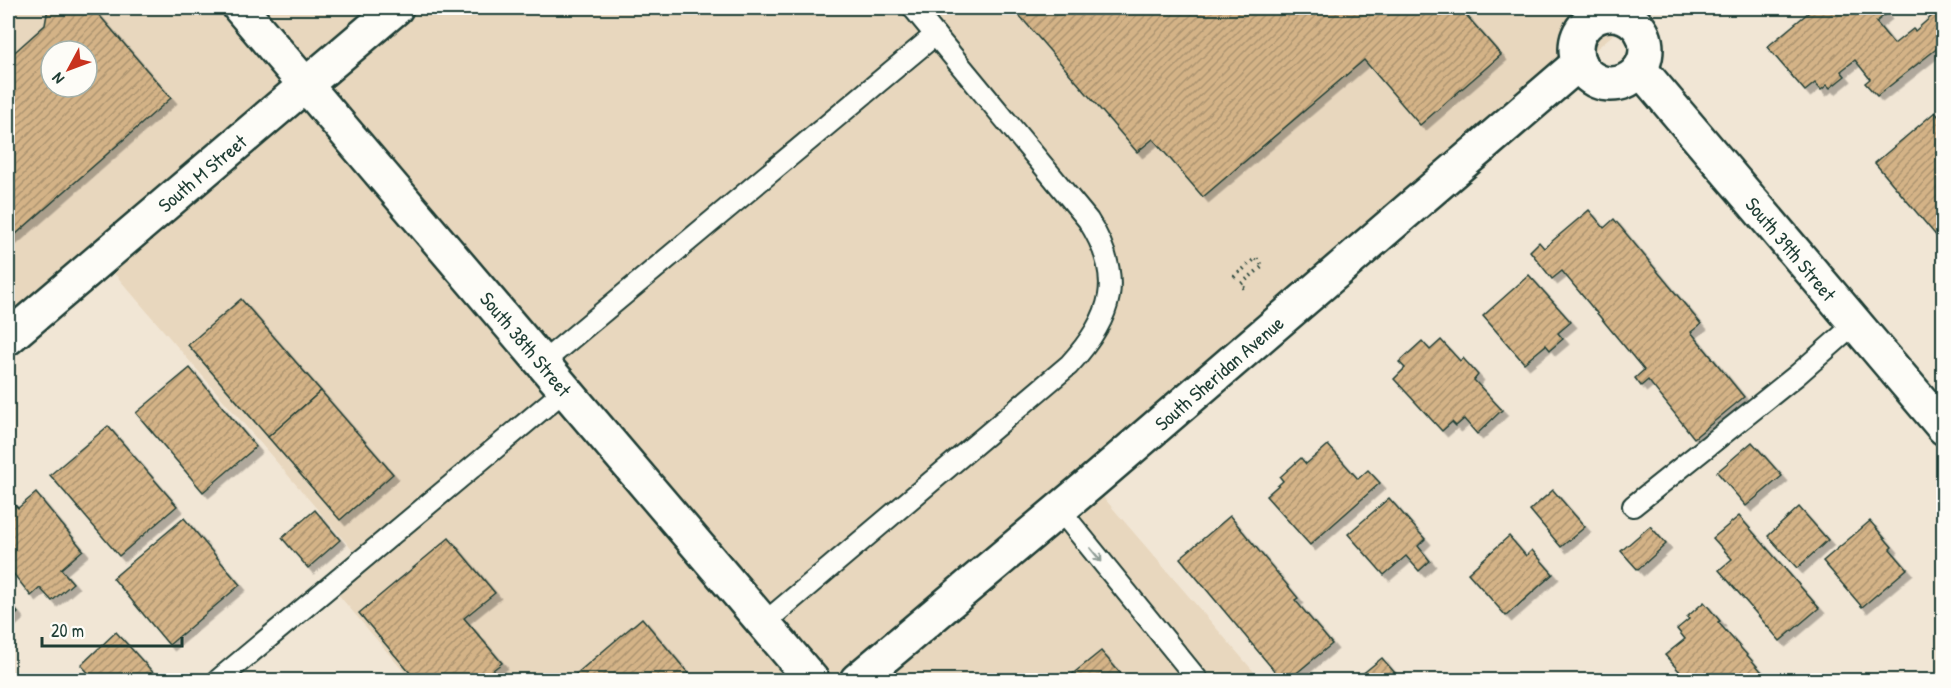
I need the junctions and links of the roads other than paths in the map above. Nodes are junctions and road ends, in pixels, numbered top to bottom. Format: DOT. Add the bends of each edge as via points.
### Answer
graph roads {
  1 [pos="240,8"];
  2 [pos="396,8"];
  3 [pos="913,8"];
  4 [pos="1591,13"];
  5 [pos="1636,13"];
  6 [pos="935,35"];
  7 [pos="1579,63"];
  8 [pos="1640,69"];
  9 [pos="306,84"];
  10 [pos="1855,324"];
  11 [pos="8,338"];
  12 [pos="542,363"];
  13 [pos="565,390"];
  14 [pos="1944,428"];
  15 [pos="1634,506"];
  16 [pos="1060,510"];
  17 [pos="763,624"];
  18 [pos="218,681"];
  19 [pos="812,681"];
  20 [pos="857,681"];
  21 [pos="1198,681"];
  1 -- 9 [label="street, South 38th Street"];
  2 -- 9 [label="street, South M Street"];
  3 -- 6 [label="lane"];
  4 -- 5 [label="street"];
  4 -- 7 [label="street" via="1577,42"];
  5 -- 8 [label="street" via="1646,48"];
  6 -- 12 [label="lane"];
  6 -- 17 [label="lane" via="1099,238 1109,279 1107,308 1101,323 1069,365"];
  7 -- 8 [label="street" via="1593,79 1613,84 1623,82"];
  7 -- 16 [label="street, South Sheridan Avenue"];
  8 -- 10 [label="street, South 39th Street"];
  9 -- 11 [label="street, South M Street"];
  9 -- 12 [label="street, South 38th Street"];
  10 -- 14 [label="street, South 39th Street"];
  10 -- 15 [label="lane"];
  12 -- 13 [label="street, South 38th Street"];
  13 -- 17 [label="street, South 38th Street"];
  13 -- 18 [label="lane"];
  16 -- 20 [label="street, South Sheridan Avenue"];
  16 -- 21 [label="lane, one-way"];
  17 -- 19 [label="street, South 38th Street"];
}
